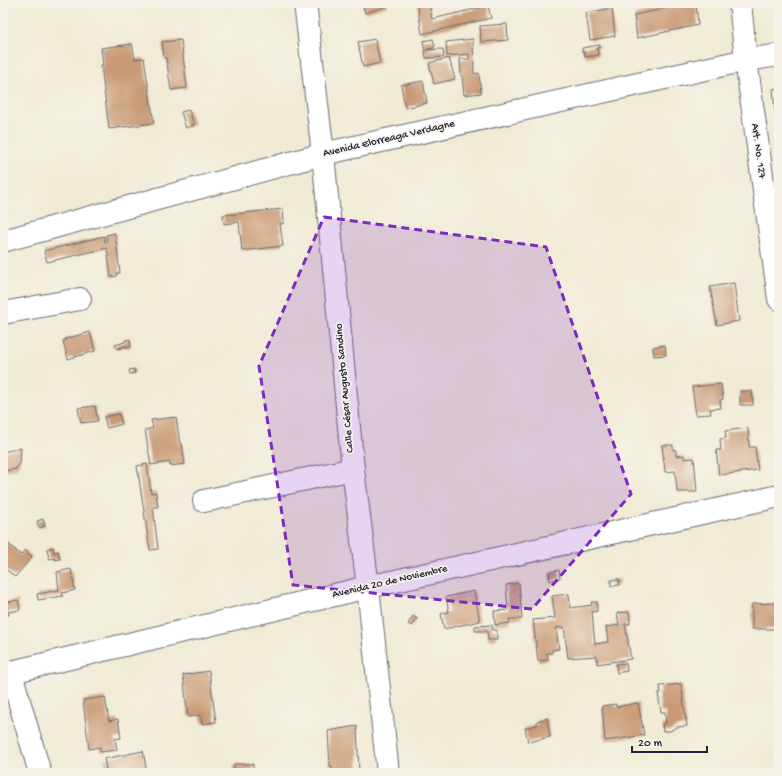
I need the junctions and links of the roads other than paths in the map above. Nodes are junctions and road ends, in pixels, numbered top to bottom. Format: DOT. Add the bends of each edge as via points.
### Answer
graph roads {
  1 [pos="306,3"];
  2 [pos="740,3"];
  3 [pos="779,55"];
  4 [pos="746,60"];
  5 [pos="323,154"];
  6 [pos="3,241"];
  7 [pos="80,299"];
  8 [pos="779,299"];
  9 [pos="3,313"];
  10 [pos="353,469"];
  11 [pos="779,496"];
  12 [pos="204,501"];
  13 [pos="368,587"];
  14 [pos="7,673"];
  15 [pos="40,773"];
  16 [pos="388,773"];
  1 -- 5 [label="street, Calle César Augusto Sandino"];
  2 -- 4 [label="street, Art. No. 127"];
  3 -- 4 [label="street, Avenida Elorreaga Verdagne"];
  4 -- 5 [label="street, Avenida Elorreaga Verdagne"];
  4 -- 8 [label="street, Art. No. 127"];
  5 -- 6 [label="street, Avenida Elorreaga Verdagne"];
  5 -- 10 [label="street, Calle César Augusto Sandino"];
  7 -- 9 [label="street"];
  10 -- 12 [label="street"];
  10 -- 13 [label="street, Calle César Augusto Sandino"];
  11 -- 13 [label="street, Avenida 20 de Noviembre"];
  13 -- 14 [label="street, Avenida 20 de Noviembre"];
  13 -- 16 [label="street, Calle César Augusto Sandino"];
  14 -- 15 [label="street"];
}
